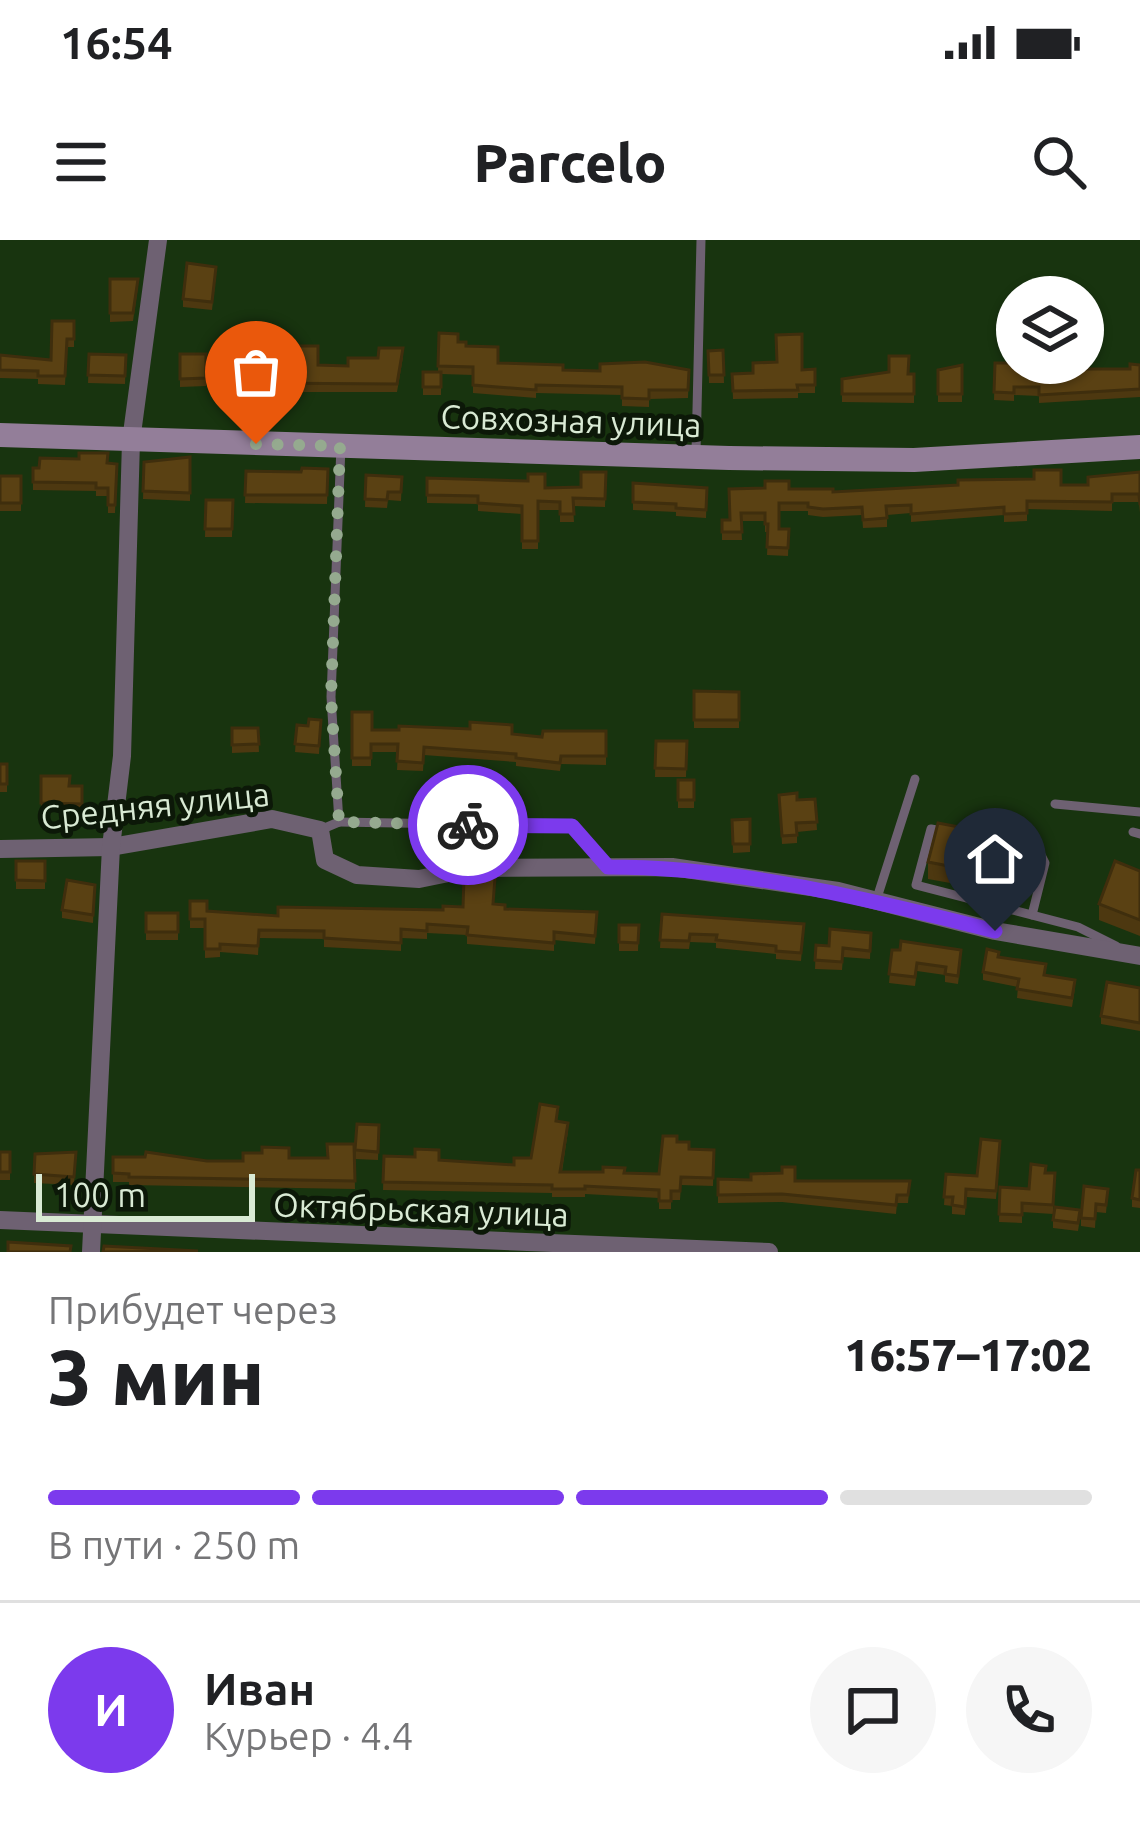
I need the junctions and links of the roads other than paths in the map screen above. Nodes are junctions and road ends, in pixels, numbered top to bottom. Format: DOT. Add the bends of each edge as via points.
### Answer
graph roads {
  1 [pos="158,240"];
  2 [pos="701,240"];
  3 [pos="0,435"];
  4 [pos="130,441"];
  5 [pos="340,446"];
  6 [pos="1140,447"];
  7 [pos="696,457"];
  8 [pos="915,779"];
  9 [pos="1055,804"];
  10 [pos="1140,812"];
  11 [pos="330,826"];
  12 [pos="952,833"];
  13 [pos="1017,845"];
  14 [pos="111,847"];
  15 [pos="0,848"];
  16 [pos="608,867"];
  17 [pos="876,901"];
  18 [pos="1032,915"];
  19 [pos="1136,954"];
  20 [pos="0,1220"];
  21 [pos="91,1226"];
  22 [pos="91,1252"];
  23 [pos="769,1252"];
  1 -- 4 [label="street"];
  2 -- 7 [label="lane"];
  3 -- 4 [label="street, Совхозная улица"];
  4 -- 5 [label="street, Совхозная улица"];
  4 -- 14 [label="street" via="122,756"];
  5 -- 7 [label="street, Совхозная улица"];
  5 -- 11 [label="lane"];
  6 -- 7 [label="street, Совхозная улица" via="914,460"];
  8 -- 17 [label="lane"];
  9 -- 10 [label="lane"];
  11 -- 14 [label="street, Средняя улица" via="272,819"];
  11 -- 16 [label="lane" via="572,826"];
  11 -- 16 [label="street" via="326,860 357,875"];
  12 -- 18 [label="lane" via="931,829 916,885"];
  13 -- 18 [label="lane" via="1038,849 1045,863"];
  14 -- 15 [label="street, Средняя улица"];
  14 -- 21 [label="street"];
  16 -- 17 [label="street" via="672,867"];
  17 -- 19 [label="street"];
  18 -- 19 [label="lane"];
  20 -- 21 [label="street, Октябрьская улица"];
  21 -- 22 [label="street"];
  21 -- 23 [label="street, Октябрьская улица"];
}
